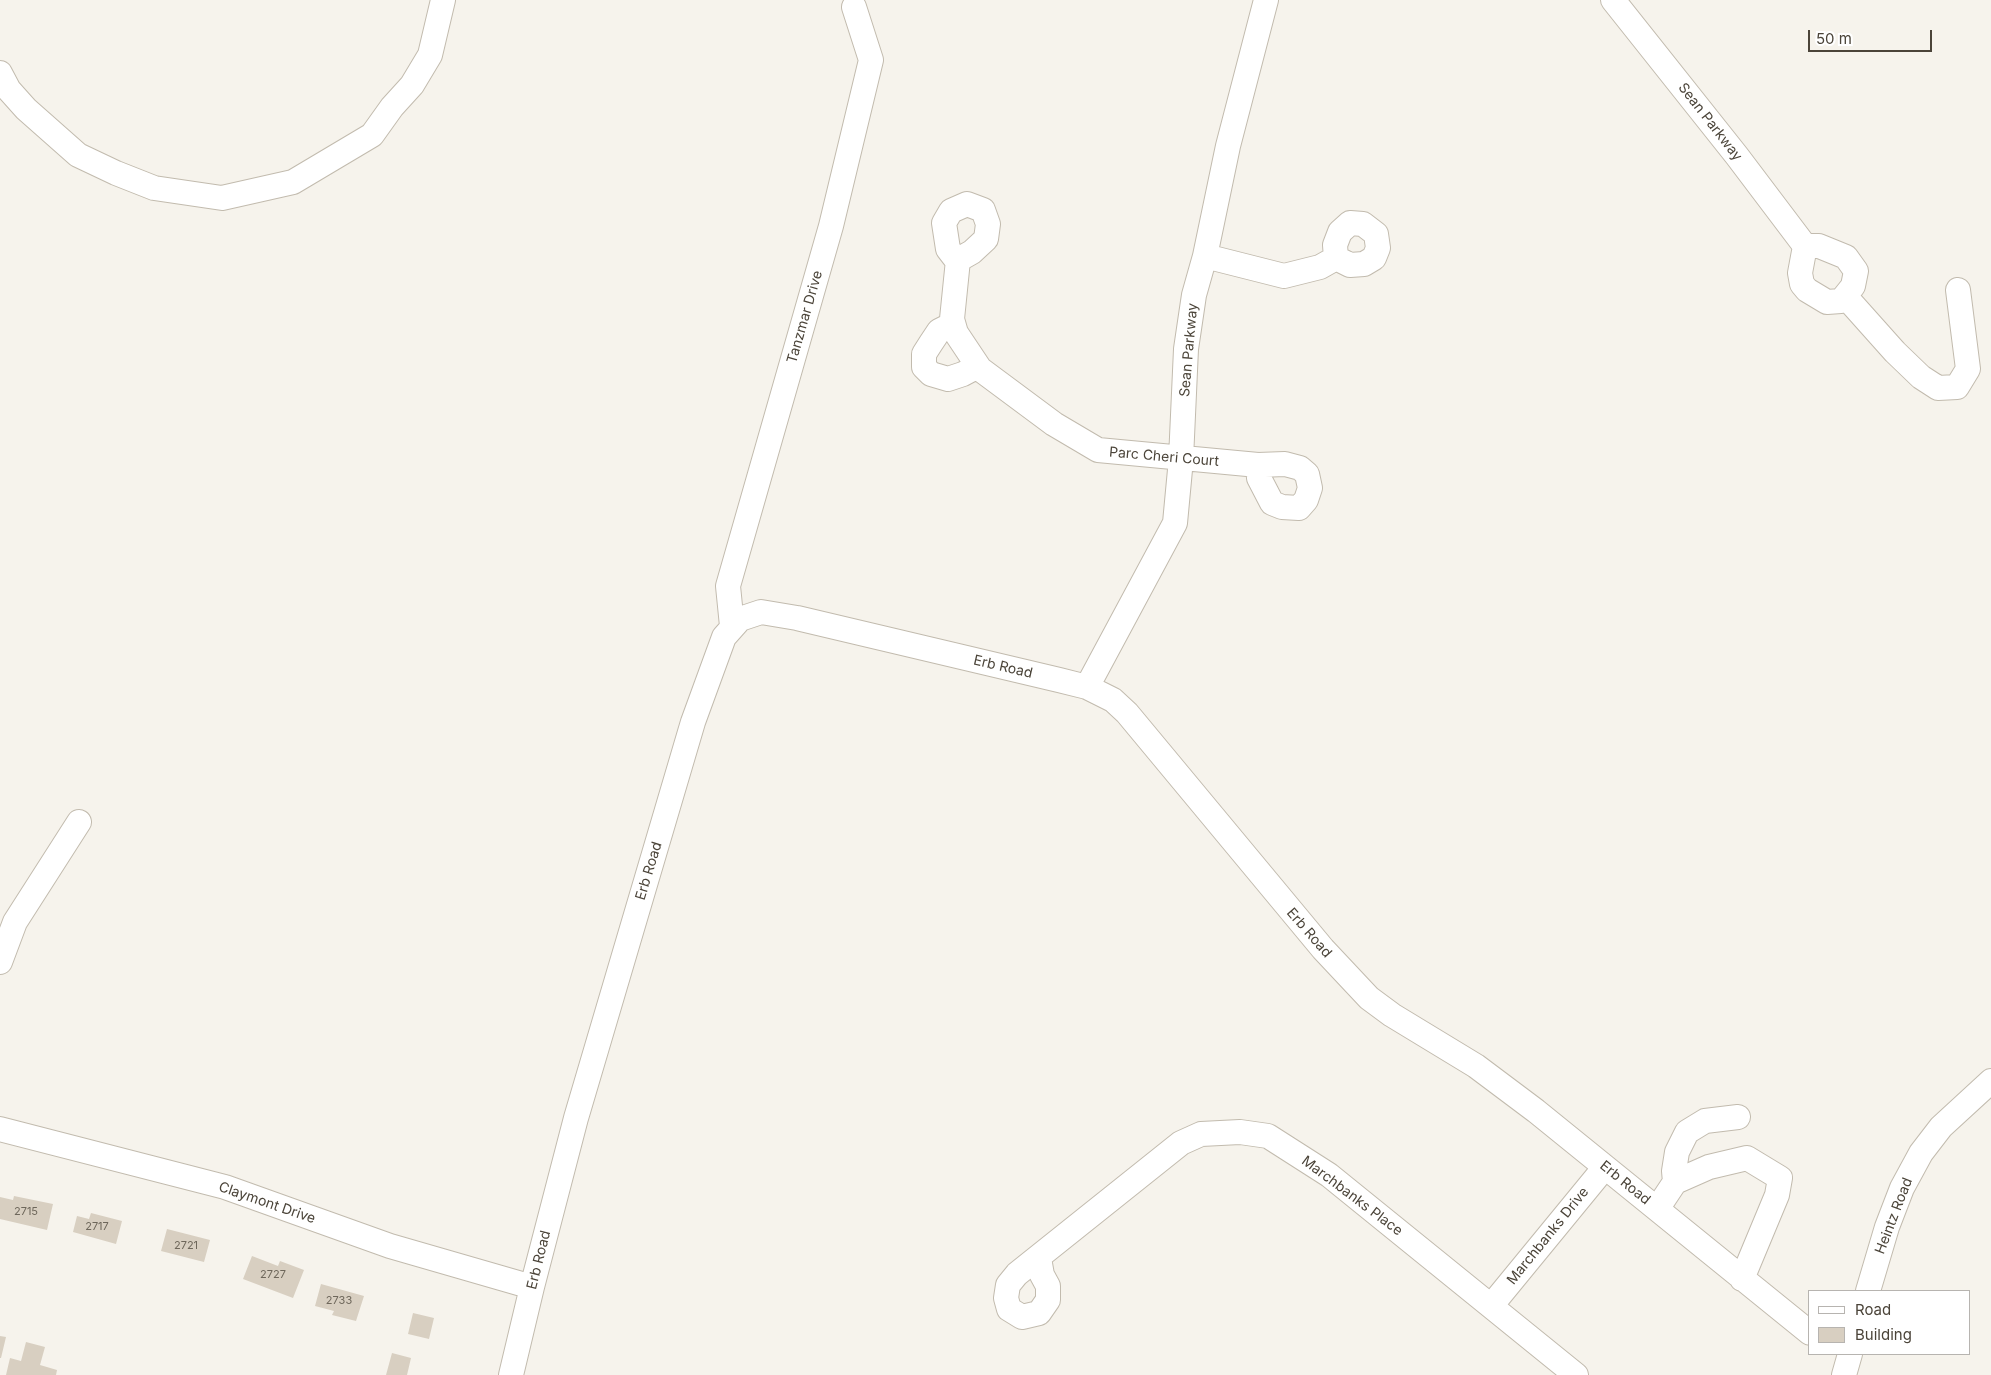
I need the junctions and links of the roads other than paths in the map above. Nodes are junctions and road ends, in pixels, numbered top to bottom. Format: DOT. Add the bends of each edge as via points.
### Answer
graph roads {
  1 [pos="443,0"];
  2 [pos="1266,0"];
  3 [pos="1613,0"];
  4 [pos="854,7"];
  5 [pos="0,73"];
  6 [pos="1805,246"];
  7 [pos="1205,256"];
  8 [pos="1336,258"];
  9 [pos="958,262"];
  10 [pos="1958,290"];
  11 [pos="1844,296"];
  12 [pos="953,324"];
  13 [pos="978,366"];
  14 [pos="1181,459"];
  15 [pos="1258,465"];
  16 [pos="732,626"];
  17 [pos="1086,687"];
  18 [pos="79,822"];
  19 [pos="0,962"];
  20 [pos="1991,1081"];
  21 [pos="1738,1117"];
  22 [pos="0,1129"];
  23 [pos="1605,1167"];
  24 [pos="1675,1182"];
  25 [pos="1657,1209"];
  26 [pos="1039,1258"];
  27 [pos="1742,1279"];
  28 [pos="532,1287"];
  29 [pos="1868,1290"];
  30 [pos="1491,1306"];
  31 [pos="1808,1331"];
  32 [pos="512,1375"];
  33 [pos="1576,1375"];
  1 -- 5 [label="street" via="430,54 412,85 372,135 293,182 222,198 154,188 78,155 26,109 9,90"];
  2 -- 7 [label="street, Sean Parkway" via="1228,146"];
  3 -- 6 [label="street, Sean Parkway"];
  4 -- 16 [label="street, Tanzmar Drive" via="871,60 831,226 728,586"];
  6 -- 11 [label="street" via="1819,246 1846,257 1856,271 1853,286"];
  6 -- 11 [label="street" via="1800,273 1802,284 1827,302 1840,301"];
  7 -- 8 [label="street" via="1284,276 1320,267"];
  7 -- 14 [label="street, Sean Parkway" via="1194,295 1186,348"];
  9 -- 12 [label="street"];
  10 -- 11 [label="street" via="1968,369 1957,387 1938,388 1921,377"];
  12 -- 13 [label="street, Parc Cheri Court"];
  12 -- 13 [label="street" via="939,332 931,342 924,354 924,367 931,374 948,379"];
  13 -- 14 [label="street, Parc Cheri Court" via="1054,424 1098,450"];
  14 -- 15 [label="street, Parc Cheri Court"];
  14 -- 17 [label="street, Sean Parkway" via="1175,523"];
  16 -- 17 [label="street, Erb Road" via="750,615 761,612 776,614"];
  16 -- 28 [label="street, Erb Road" via="718,650 693,722 576,1118"];
  17 -- 23 [label="street, Erb Road" via="1114,700 1127,713 1323,949 1369,998 1500,1083"];
  18 -- 19 [label="street" via="15,922"];
  20 -- 29 [label="street, Heintz Road" via="1941,1127 1921,1154 1902,1188"];
  21 -- 24 [label="street" via="1705,1121 1687,1132 1677,1152"];
  22 -- 28 [label="street, Claymont Drive" via="225,1187 390,1246"];
  23 -- 25 [label="street, Erb Road"];
  23 -- 30 [label="street, Marchbanks Drive"];
  24 -- 25 [label="street"];
  24 -- 27 [label="street" via="1709,1166 1747,1158 1780,1178"];
  25 -- 27 [label="street, Erb Road"];
  26 -- 30 [label="street, Marchbanks Place" via="1181,1143 1200,1134 1240,1132 1268,1136 1329,1175"];
  27 -- 31 [label="street, Erb Road"];
  28 -- 32 [label="street, Erb Road"];
  30 -- 33 [label="street, Marchbanks Place"];
}
